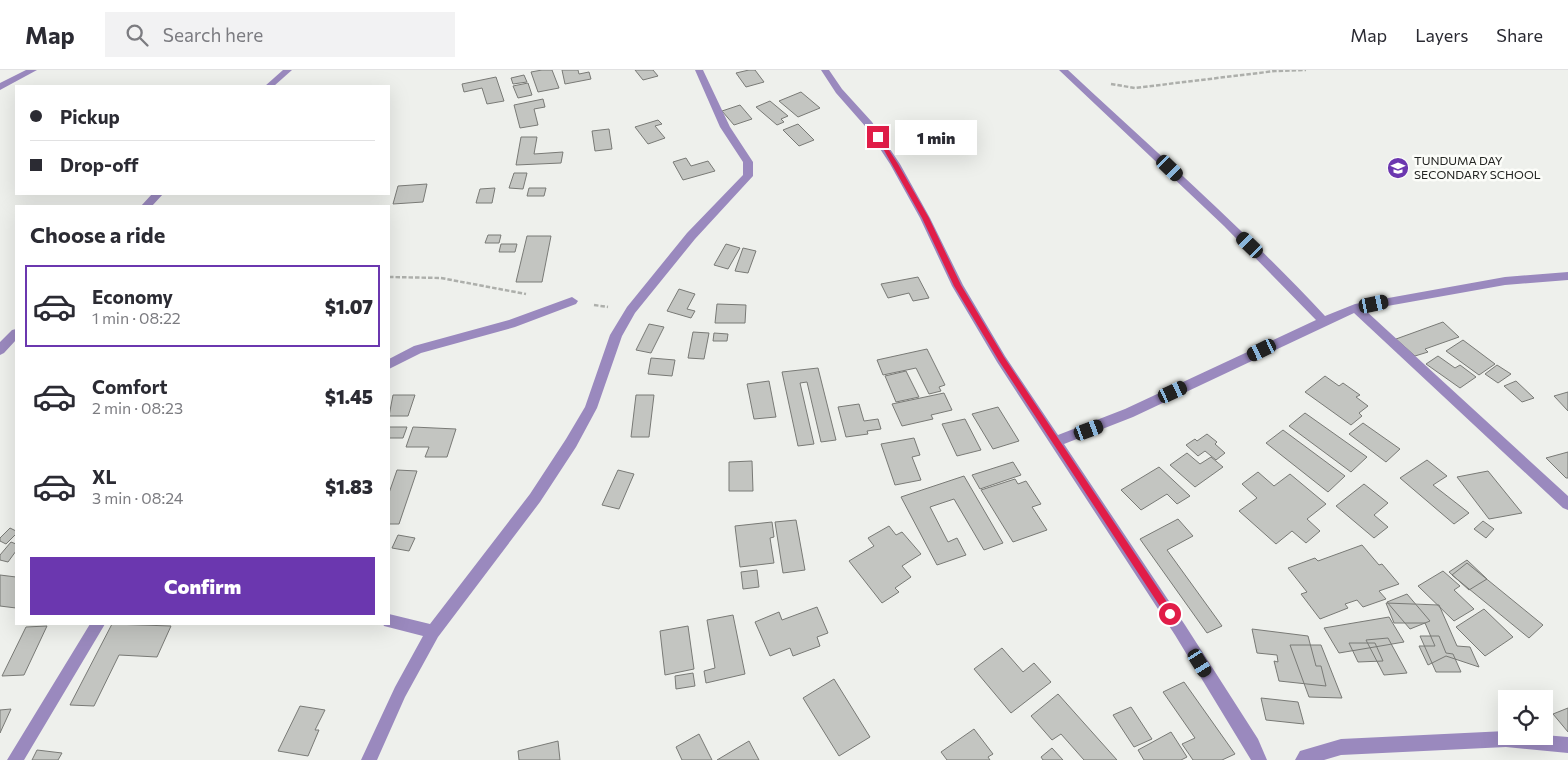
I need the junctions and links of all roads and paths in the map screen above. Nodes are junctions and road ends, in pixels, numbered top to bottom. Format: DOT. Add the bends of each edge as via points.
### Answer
graph roads {
  1 [pos="33,70"];
  2 [pos="288,70"];
  3 [pos="699,70"];
  4 [pos="825,70"];
  5 [pos="1063,70"];
  6 [pos="1306,70"];
  7 [pos="1108,83"];
  8 [pos="270,85"];
  9 [pos="0,87"];
  10 [pos="157,195"];
  11 [pos="147,205"];
  12 [pos="1568,276"];
  13 [pos="390,277"];
  14 [pos="530,294"];
  15 [pos="572,301"];
  16 [pos="1355,308"];
  17 [pos="630,310"];
  18 [pos="1323,321"];
  19 [pos="15,334"];
  20 [pos="0,350"];
  21 [pos="390,364"];
  22 [pos="1056,442"];
  23 [pos="1568,504"];
  24 [pos="390,621"];
  25 [pos="97,625"];
  26 [pos="433,632"];
  27 [pos="1568,745"];
  28 [pos="15,760"];
  29 [pos="369,760"];
  30 [pos="1259,760"];
  31 [pos="1304,760"];
  1 -- 9 [label="street"];
  2 -- 8 [label="street"];
  3 -- 17 [label="street" via="724,127 748,162 748,176 685,242"];
  4 -- 22 [label="street" via="869,124 895,164 958,286"];
  5 -- 18 [label="street" via="1239,234"];
  6 -- 7 [label="path" via="1135,88"];
  10 -- 11 [label="street"];
  12 -- 16 [label="street" via="1505,281"];
  13 -- 14 [label="path" via="417,275"];
  15 -- 17 [label="path"];
  15 -- 21 [label="street" via="511,324 418,350"];
  16 -- 18 [label="street"];
  16 -- 23 [label="street"];
  17 -- 26 [label="street" via="616,335 592,408 572,444"];
  18 -- 22 [label="street" via="1129,413"];
  19 -- 20 [label="street"];
  22 -- 30 [label="street" via="1180,630"];
  24 -- 26 [label="street"];
  25 -- 28 [label="street"];
  26 -- 29 [label="street" via="400,692"];
  27 -- 31 [label="street" via="1506,739 1351,747"];
}
